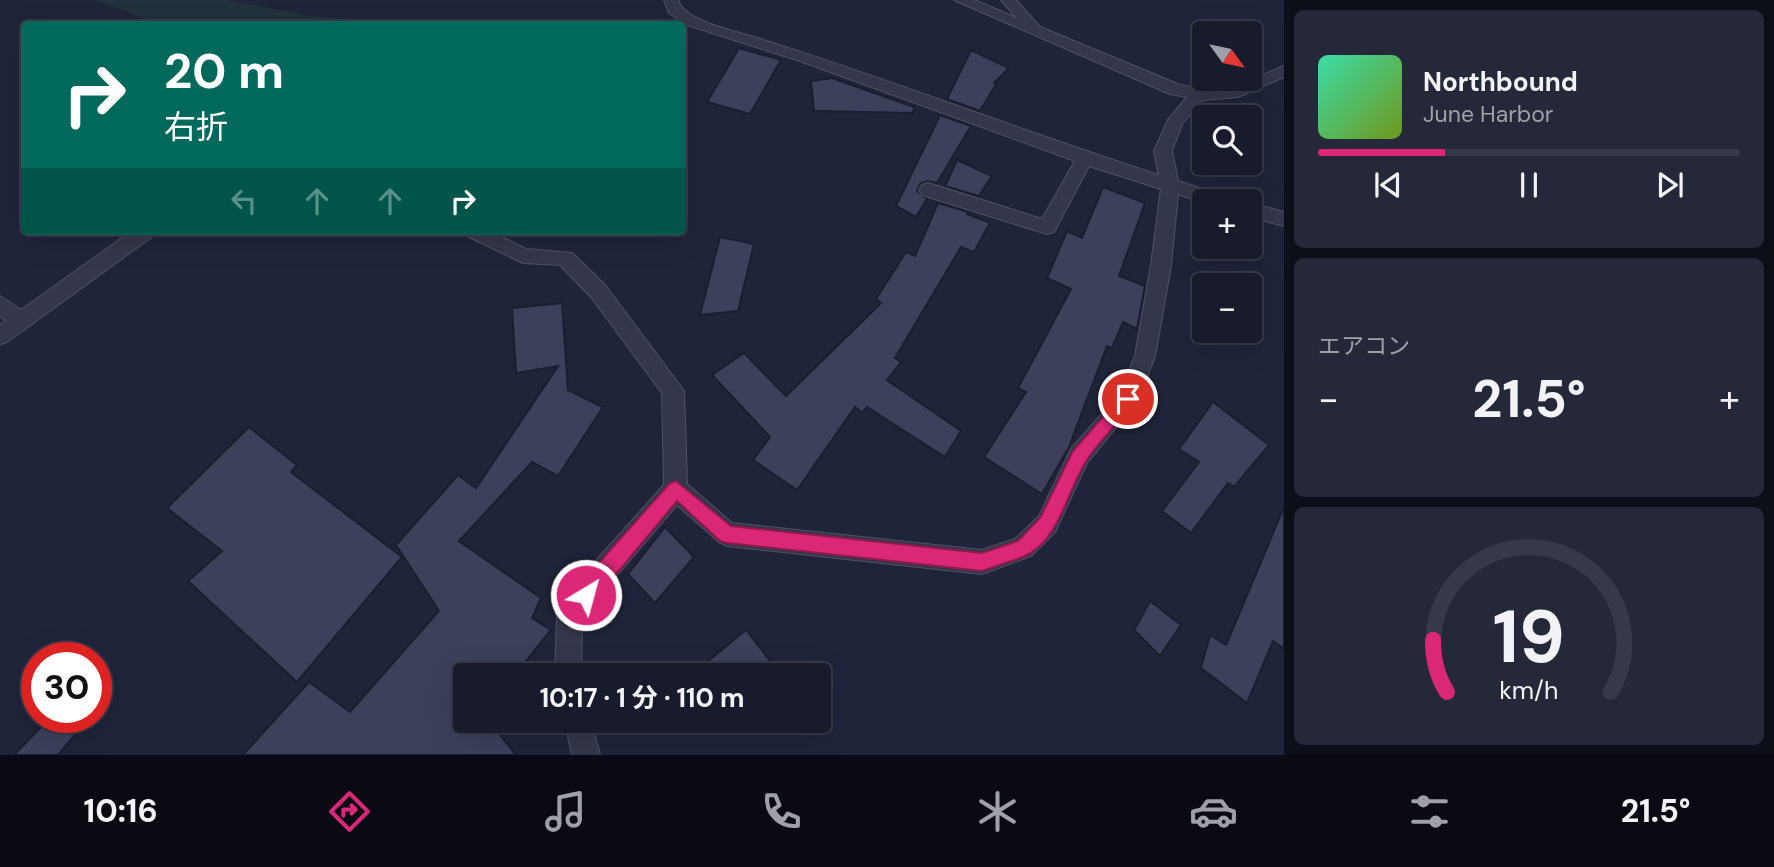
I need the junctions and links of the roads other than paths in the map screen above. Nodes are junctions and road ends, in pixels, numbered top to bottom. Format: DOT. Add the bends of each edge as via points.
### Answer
graph roads {
  1 [pos="671,0"];
  2 [pos="961,0"];
  3 [pos="1008,0"];
  4 [pos="1038,32"];
  5 [pos="1284,71"];
  6 [pos="1198,96"];
  7 [pos="1085,158"];
  8 [pos="1170,184"];
  9 [pos="928,190"];
  10 [pos="1192,192"];
  11 [pos="1262,214"];
  12 [pos="1284,219"];
  13 [pos="140,235"];
  14 [pos="482,235"];
  15 [pos="0,304"];
  16 [pos="20,321"];
  17 [pos="0,335"];
  18 [pos="676,489"];
  19 [pos="568,663"];
  20 [pos="581,733"];
  21 [pos="586,755"];
  1 -- 7 [label="street" via="674,10 692,22"];
  2 -- 4 [label="street"];
  3 -- 4 [label="street"];
  4 -- 6 [label="street"];
  5 -- 6 [label="street" via="1240,92"];
  6 -- 8 [label="street" via="1176,120 1163,151"];
  7 -- 8 [label="street"];
  7 -- 9 [label="street" via="1047,226"];
  8 -- 10 [label="street"];
  8 -- 18 [label="street" via="1145,356 1128,399 1079,456 1046,524 1023,548 982,562 727,534"];
  11 -- 12 [label="street"];
  13 -- 16 [label="street"];
  14 -- 18 [label="street" via="523,256 565,258 598,291 673,391"];
  15 -- 16 [label="street"];
  16 -- 17 [label="street"];
  18 -- 19 [label="street" via="602,573 570,618"];
  20 -- 21 [label="street"];
}
